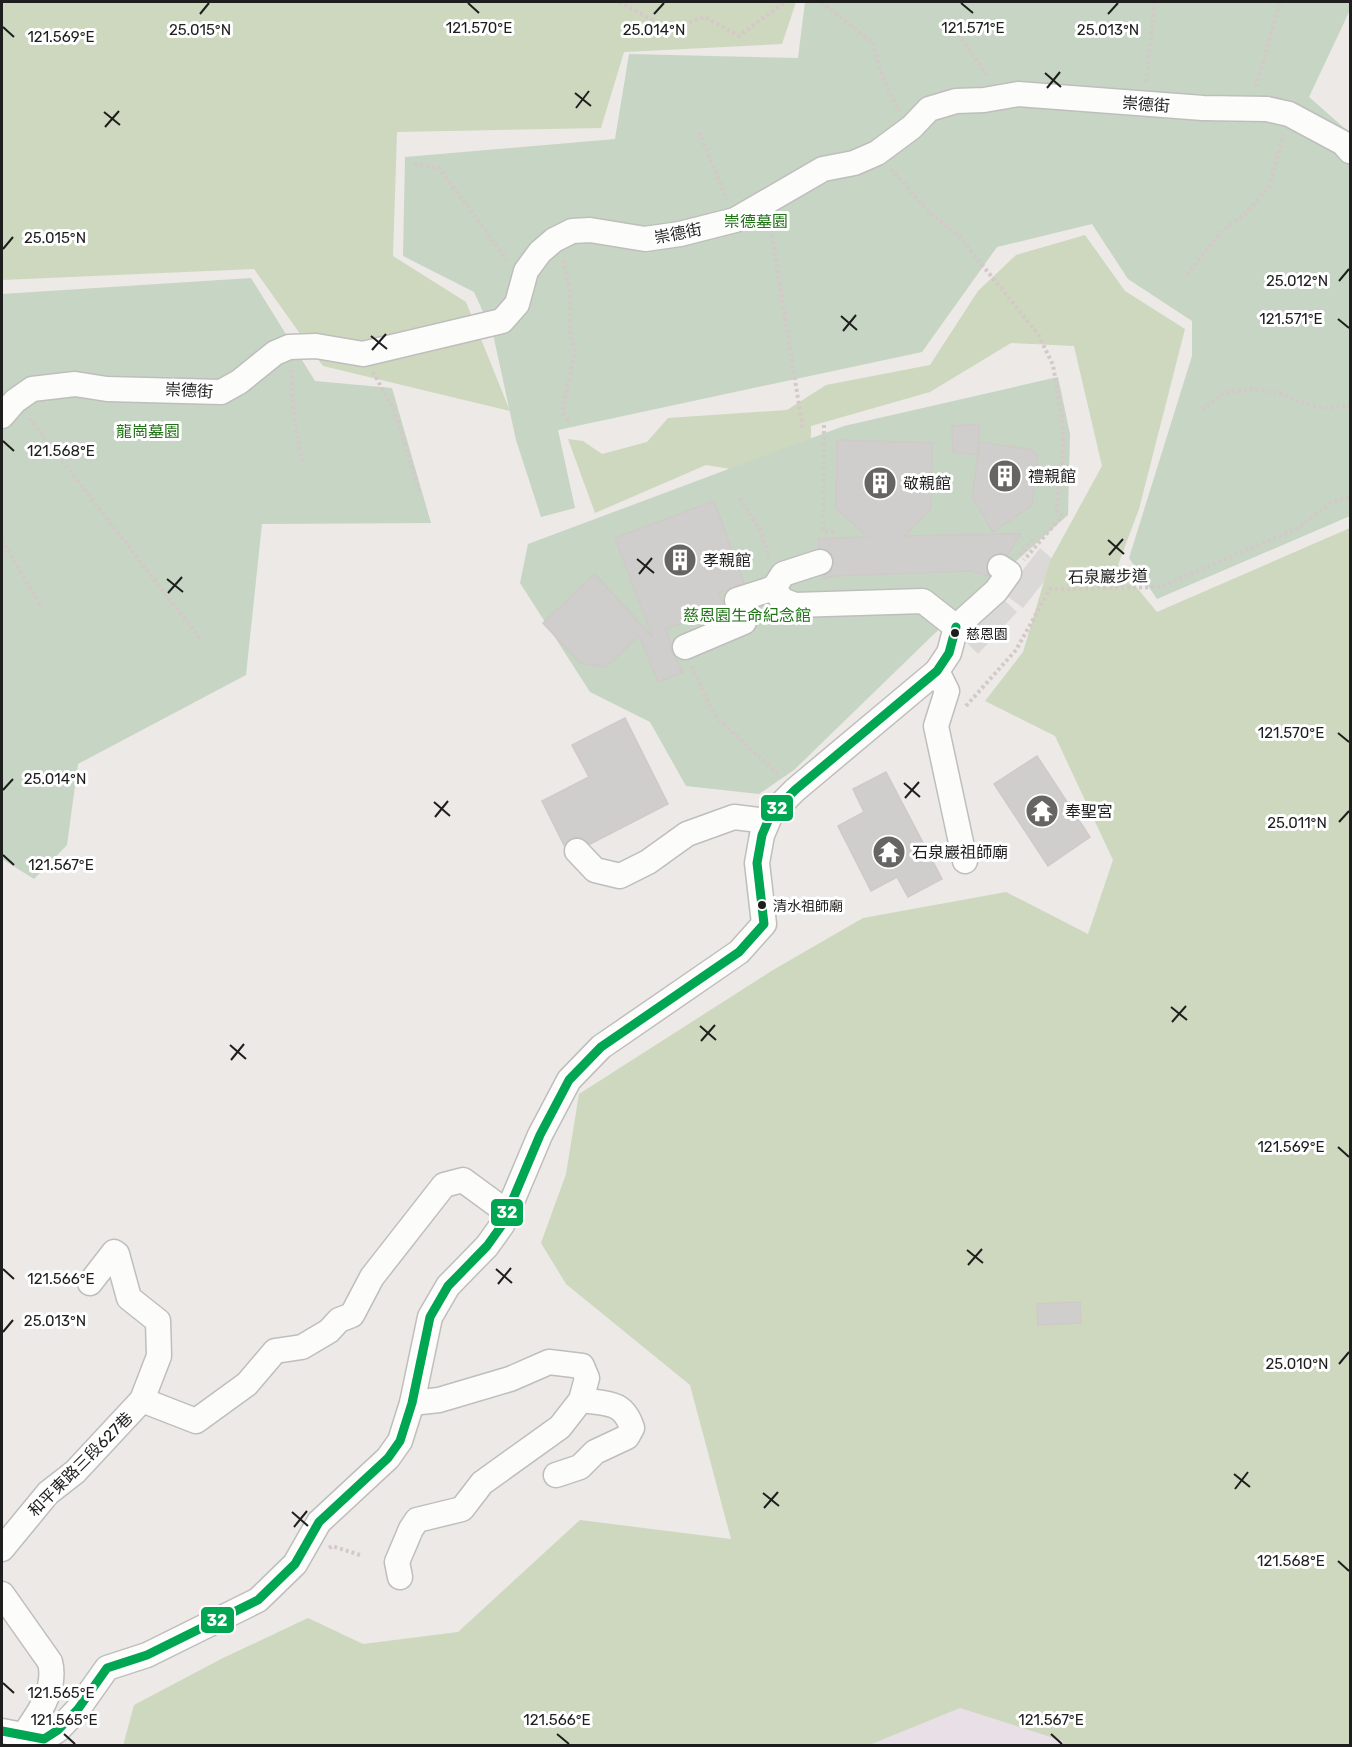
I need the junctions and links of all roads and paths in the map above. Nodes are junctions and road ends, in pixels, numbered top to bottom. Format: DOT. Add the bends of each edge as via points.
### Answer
graph roads {
  1 [pos="619,2"];
  2 [pos="785,2"];
  3 [pos="821,2"];
  4 [pos="1155,2"];
  5 [pos="1280,2"];
  6 [pos="948,19"];
  7 [pos="1001,96"];
  8 [pos="1143,104"];
  9 [pos="1250,108"];
  10 [pos="1289,114"];
  11 [pos="912,127"];
  12 [pos="699,132"];
  13 [pos="1350,151"];
  14 [pos="414,164"];
  15 [pos="890,168"];
  16 [pos="766,203"];
  17 [pos="735,220"];
  18 [pos="554,240"];
  19 [pos="526,270"];
  20 [pos="1187,275"];
  21 [pos="289,347"];
  22 [pos="363,354"];
  23 [pos="1350,406"];
  24 [pos="8,408"];
  25 [pos="1202,410"];
  26 [pos="570,422"];
  27 [pos="824,425"];
  28 [pos="803,430"];
  29 [pos="302,461"];
  30 [pos="419,491"];
  31 [pos="1350,496"];
  32 [pos="740,498"];
  33 [pos="835,532"];
  34 [pos="1035,536"];
  35 [pos="2,540"];
  36 [pos="770,561"];
  37 [pos="820,562"];
  38 [pos="1013,563"];
  39 [pos="774,588"];
  40 [pos="42,608"];
  41 [pos="956,627"];
  42 [pos="201,640"];
  43 [pos="685,647"];
  44 [pos="942,681"];
  45 [pos="795,790"];
  46 [pos="768,821"];
  47 [pos="577,851"];
  48 [pos="965,861"];
  49 [pos="508,1213"];
  50 [pos="90,1282"];
  51 [pos="142,1400"];
  52 [pos="581,1400"];
  53 [pos="412,1403"];
  54 [pos="556,1475"];
  55 [pos="2,1549"];
  56 [pos="400,1577"];
  57 [pos="2,1594"];
  58 [pos="12,1734"];
  1 -- 2 [label="path" via="669,29 705,16 740,36"];
  3 -- 11 [label="path" via="873,43 882,76 901,115"];
  4 -- 8 [label="path"];
  5 -- 9 [label="path"];
  6 -- 7 [label="path"];
  7 -- 8 [label="street, 崇德街"];
  7 -- 11 [label="street, 崇德街" via="929,109"];
  8 -- 9 [label="street, 崇德街"];
  9 -- 10 [label="street, 崇德街"];
  10 -- 13 [label="street, 崇德街"];
  10 -- 20 [label="path" via="1269,187 1246,213 1221,232"];
  11 -- 16 [label="street, 崇德街" via="877,153 854,163 823,169"];
  12 -- 17 [label="path"];
  14 -- 19 [label="path" via="439,168 510,264"];
  15 -- 38 [label="path" via="931,214 958,235 1038,334 1053,365 1063,426 1056,509 1062,516"];
  16 -- 17 [label="street, 崇德街"];
  16 -- 28 [label="path"];
  17 -- 18 [label="street, 崇德街" via="645,239 590,230 572,231"];
  18 -- 19 [label="street, 崇德街"];
  18 -- 26 [label="path" via="570,291 570,333 575,351 562,412"];
  19 -- 22 [label="street, 崇德街" via="516,304 502,321"];
  21 -- 22 [label="street, 崇德街" via="316,346"];
  21 -- 24 [label="street, 崇德街" via="275,352 222,392 107,389 75,384 32,389"];
  21 -- 29 [label="path" via="294,419"];
  22 -- 30 [label="path" via="395,412"];
  23 -- 25 [label="path" via="1323,408 1284,394 1251,389 1223,393"];
  24 -- 42 [label="path"];
  27 -- 33 [label="path" via="823,531"];
  31 -- 44 [label="path, 石泉巖步道" via="1331,503 1298,528 1160,587 1050,589 1016,650 966,707"];
  32 -- 36 [label="path" via="760,532"];
  34 -- 38 [label="path"];
  35 -- 40 [label="path"];
  37 -- 39 [label="street" via="783,574"];
  38 -- 41 [label="street" via="996,591"];
  39 -- 41 [label="street" via="782,600 795,605 923,601"];
  39 -- 43 [label="street" via="737,600 744,622"];
  41 -- 44 [label="street"];
  43 -- 45 [label="path" via="714,716"];
  44 -- 45 [label="street"];
  44 -- 48 [label="street" via="936,726"];
  45 -- 46 [label="street"];
  46 -- 47 [label="street" via="734,816 687,834 648,862 620,876 595,870"];
  46 -- 49 [label="street" via="757,863 764,924 739,952 601,1047 569,1080 540,1135"];
  49 -- 51 [label="street" via="463,1180 444,1185 372,1277 351,1315 339,1320 329,1331 302,1347 275,1351 247,1384 196,1421"];
  49 -- 53 [label="street" via="487,1246 448,1286 430,1317"];
  50 -- 51 [label="street, 和平東路三段627巷" via="114,1252 129,1298 158,1321 159,1356"];
  51 -- 55 [label="street, 和平東路三段627巷" via="75,1472 48,1493"];
  52 -- 53 [label="street" via="587,1378 582,1366 549,1362 510,1379"];
  52 -- 54 [label="street" via="617,1406 627,1414 632,1428 627,1437 595,1452 580,1467"];
  52 -- 56 [label="street" via="560,1427 482,1483 462,1509 417,1521 397,1562"];
  53 -- 58 [label="street" via="400,1441 388,1458 319,1522 295,1564 258,1599 147,1655 107,1668 58,1730 44,1739"];
  57 -- 58 [label="street" via="50,1662 54,1674 41,1710"];
}
